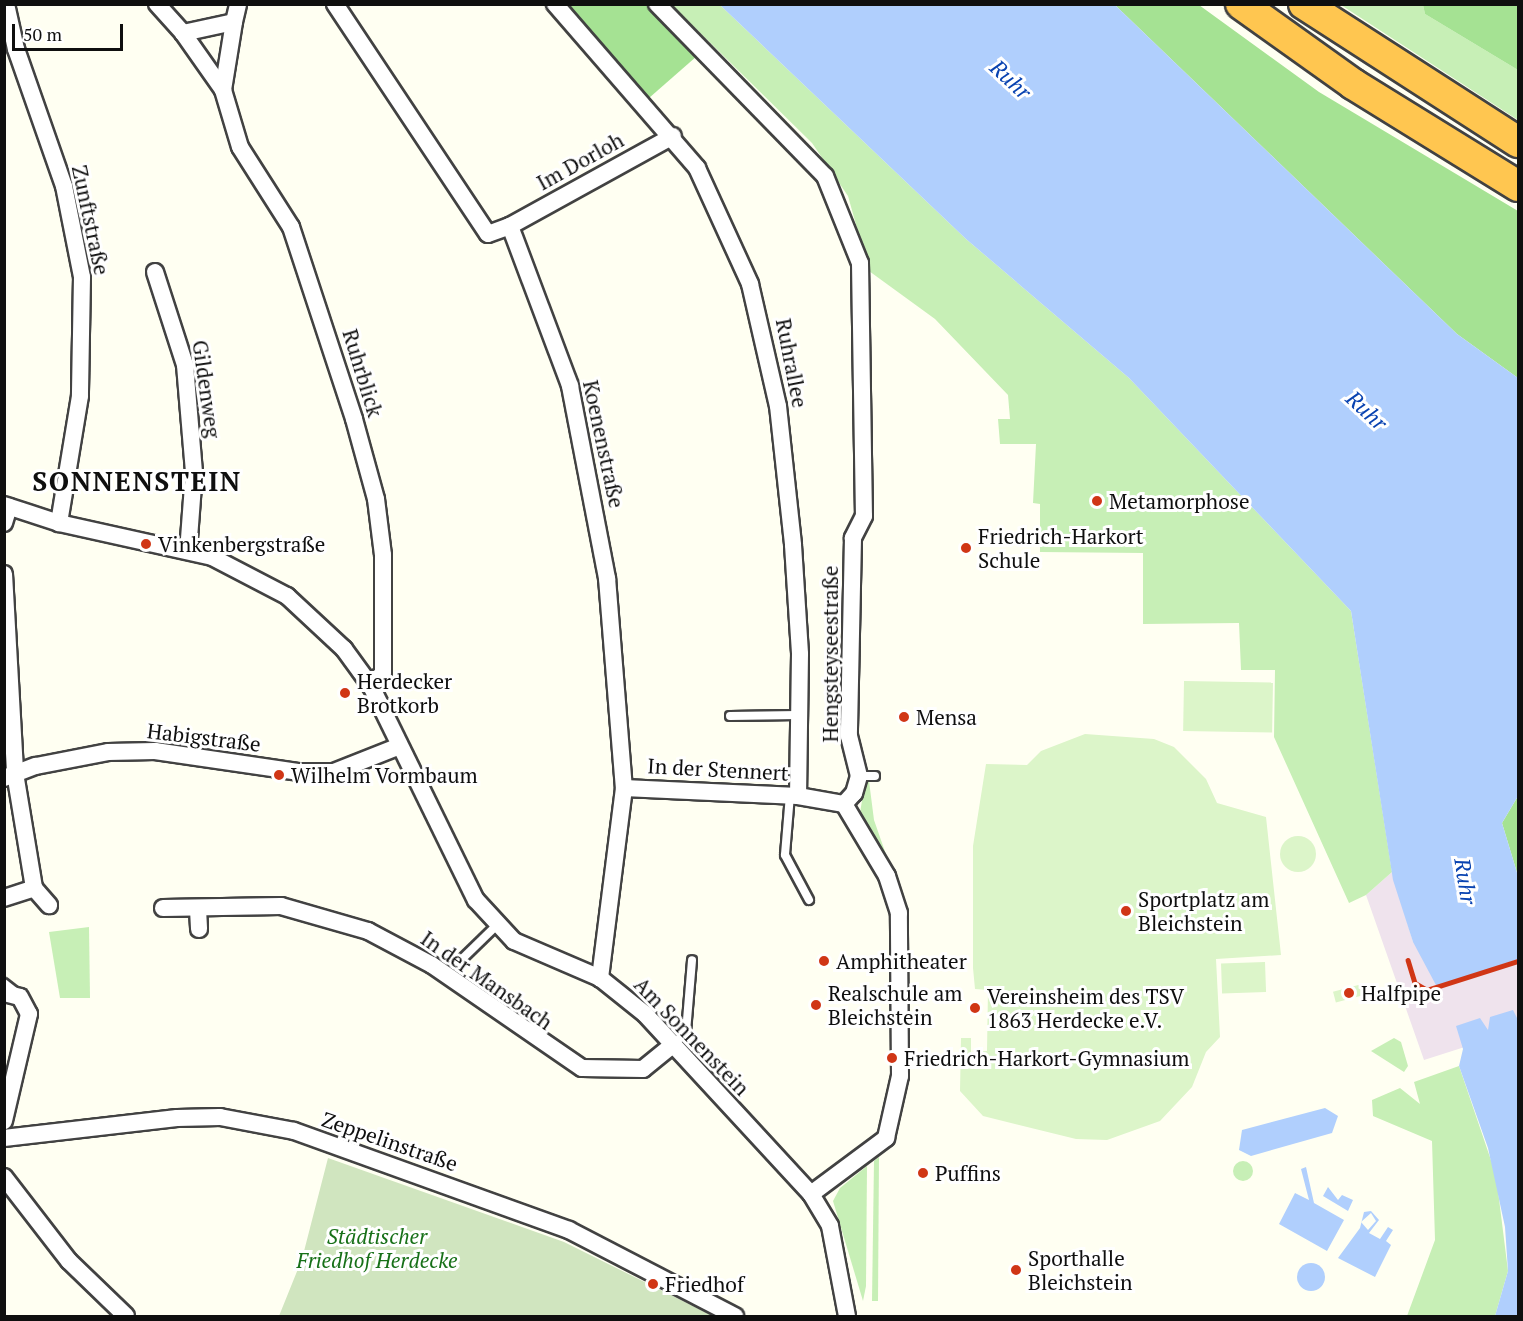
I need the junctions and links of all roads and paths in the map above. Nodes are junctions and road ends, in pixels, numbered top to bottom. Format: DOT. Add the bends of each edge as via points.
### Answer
graph roads {
  1 [pos="6,4"];
  2 [pos="157,4"];
  3 [pos="237,4"];
  4 [pos="334,4"];
  5 [pos="555,4"];
  6 [pos="657,4"];
  7 [pos="1241,4"];
  8 [pos="1304,4"];
  9 [pos="234,22"];
  10 [pos="183,33"];
  11 [pos="223,90"];
  12 [pos="673,136"];
  13 [pos="1518,142"];
  14 [pos="1518,186"];
  15 [pos="510,226"];
  16 [pos="155,272"];
  17 [pos="6,512"];
  18 [pos="58,523"];
  19 [pos="188,551"];
  20 [pos="4,574"];
  21 [pos="371,686"];
  22 [pos="798,715"];
  23 [pos="730,716"];
  24 [pos="398,747"];
  25 [pos="10,776"];
  26 [pos="624,788"];
  27 [pos="794,796"];
  28 [pos="844,804"];
  29 [pos="34,888"];
  30 [pos="4,898"];
  31 [pos="809,900"];
  32 [pos="48,905"];
  33 [pos="163,908"];
  34 [pos="198,909"];
  35 [pos="496,926"];
  36 [pos="199,929"];
  37 [pos="463,958"];
  38 [pos="692,960"];
  39 [pos="600,978"];
  40 [pos="4,983"];
  41 [pos="12,995"];
  42 [pos="673,1046"];
  43 [pos="4,1121"];
  44 [pos="4,1138"];
  45 [pos="4,1177"];
  46 [pos="811,1194"];
  47 [pos="126,1317"];
  48 [pos="735,1317"];
  49 [pos="847,1317"];
  1 -- 18 [label="street, Zunftstraße" via="16,49 64,186 82,277 80,396"];
  2 -- 10 [label="street, Ruhrblick"];
  3 -- 9 [label="street, Ruhrblick"];
  4 -- 15 [label="street" via="488,234"];
  5 -- 12 [label="street, Ruhrallee"];
  6 -- 28 [label="street, Hengsteyseestraße" via="825,176 860,263 864,516 853,538 849,736 867,776"];
  7 -- 14 [label="highway" via="1382,103"];
  8 -- 13 [label="highway"];
  9 -- 10 [label="street"];
  9 -- 11 [label="street, Ruhrblick"];
  10 -- 11 [label="street, Ruhrblick"];
  11 -- 21 [label="street, Ruhrblick" via="240,147 282,211 306,268 376,499 387,629 383,673"];
  12 -- 15 [label="street, Im Dorloh"];
  12 -- 22 [label="street, Ruhrallee" via="724,220 766,336 793,545"];
  15 -- 26 [label="street, Koenenstraße" via="570,386 587,463 607,578"];
  16 -- 19 [label="street, Gildenweg" via="188,388 194,472"];
  17 -- 18 [label="street, Am Sonnenstein"];
  18 -- 19 [label="street, Am Sonnenstein"];
  19 -- 21 [label="street, Am Sonnenstein" via="212,557 287,596 344,649"];
  20 -- 25 [label="street"];
  21 -- 24 [label="street, Am Sonnenstein"];
  22 -- 23 [label="lane"];
  22 -- 27 [label="street, Ruhrallee"];
  24 -- 25 [label="street, Habigstraße" via="351,768 325,772 141,751 90,753"];
  24 -- 35 [label="street, Am Sonnenstein" via="476,900"];
  25 -- 29 [label="street"];
  26 -- 27 [label="street, In der Stennert"];
  26 -- 39 [label="street, Koenenstraße"];
  27 -- 28 [label="street, In der Stennert"];
  27 -- 31 [label="lane" via="785,855"];
  28 -- 46 [label="street" via="886,876 900,913 900,1076 886,1138"];
  29 -- 30 [label="street"];
  29 -- 32 [label="street"];
  33 -- 34 [label="street, In der Mansbach"];
  34 -- 36 [label="street"];
  34 -- 42 [label="street, In der Mansbach" via="280,906 368,931 432,965 582,1068 643,1069"];
  35 -- 37 [label="lane"];
  35 -- 39 [label="street, Am Sonnenstein" via="514,941"];
  38 -- 42 [label="lane" via="686,1032"];
  39 -- 42 [label="street, Am Sonnenstein"];
  40 -- 41 [label="lane"];
  41 -- 43 [label="street" via="29,1014"];
  42 -- 46 [label="street, Am Sonnenstein"];
  44 -- 48 [label="street, Zeppelinstraße" via="177,1118 220,1117 294,1131 569,1230"];
  45 -- 47 [label="street" via="55,1245"];
  46 -- 49 [label="street" via="830,1226"];
}
